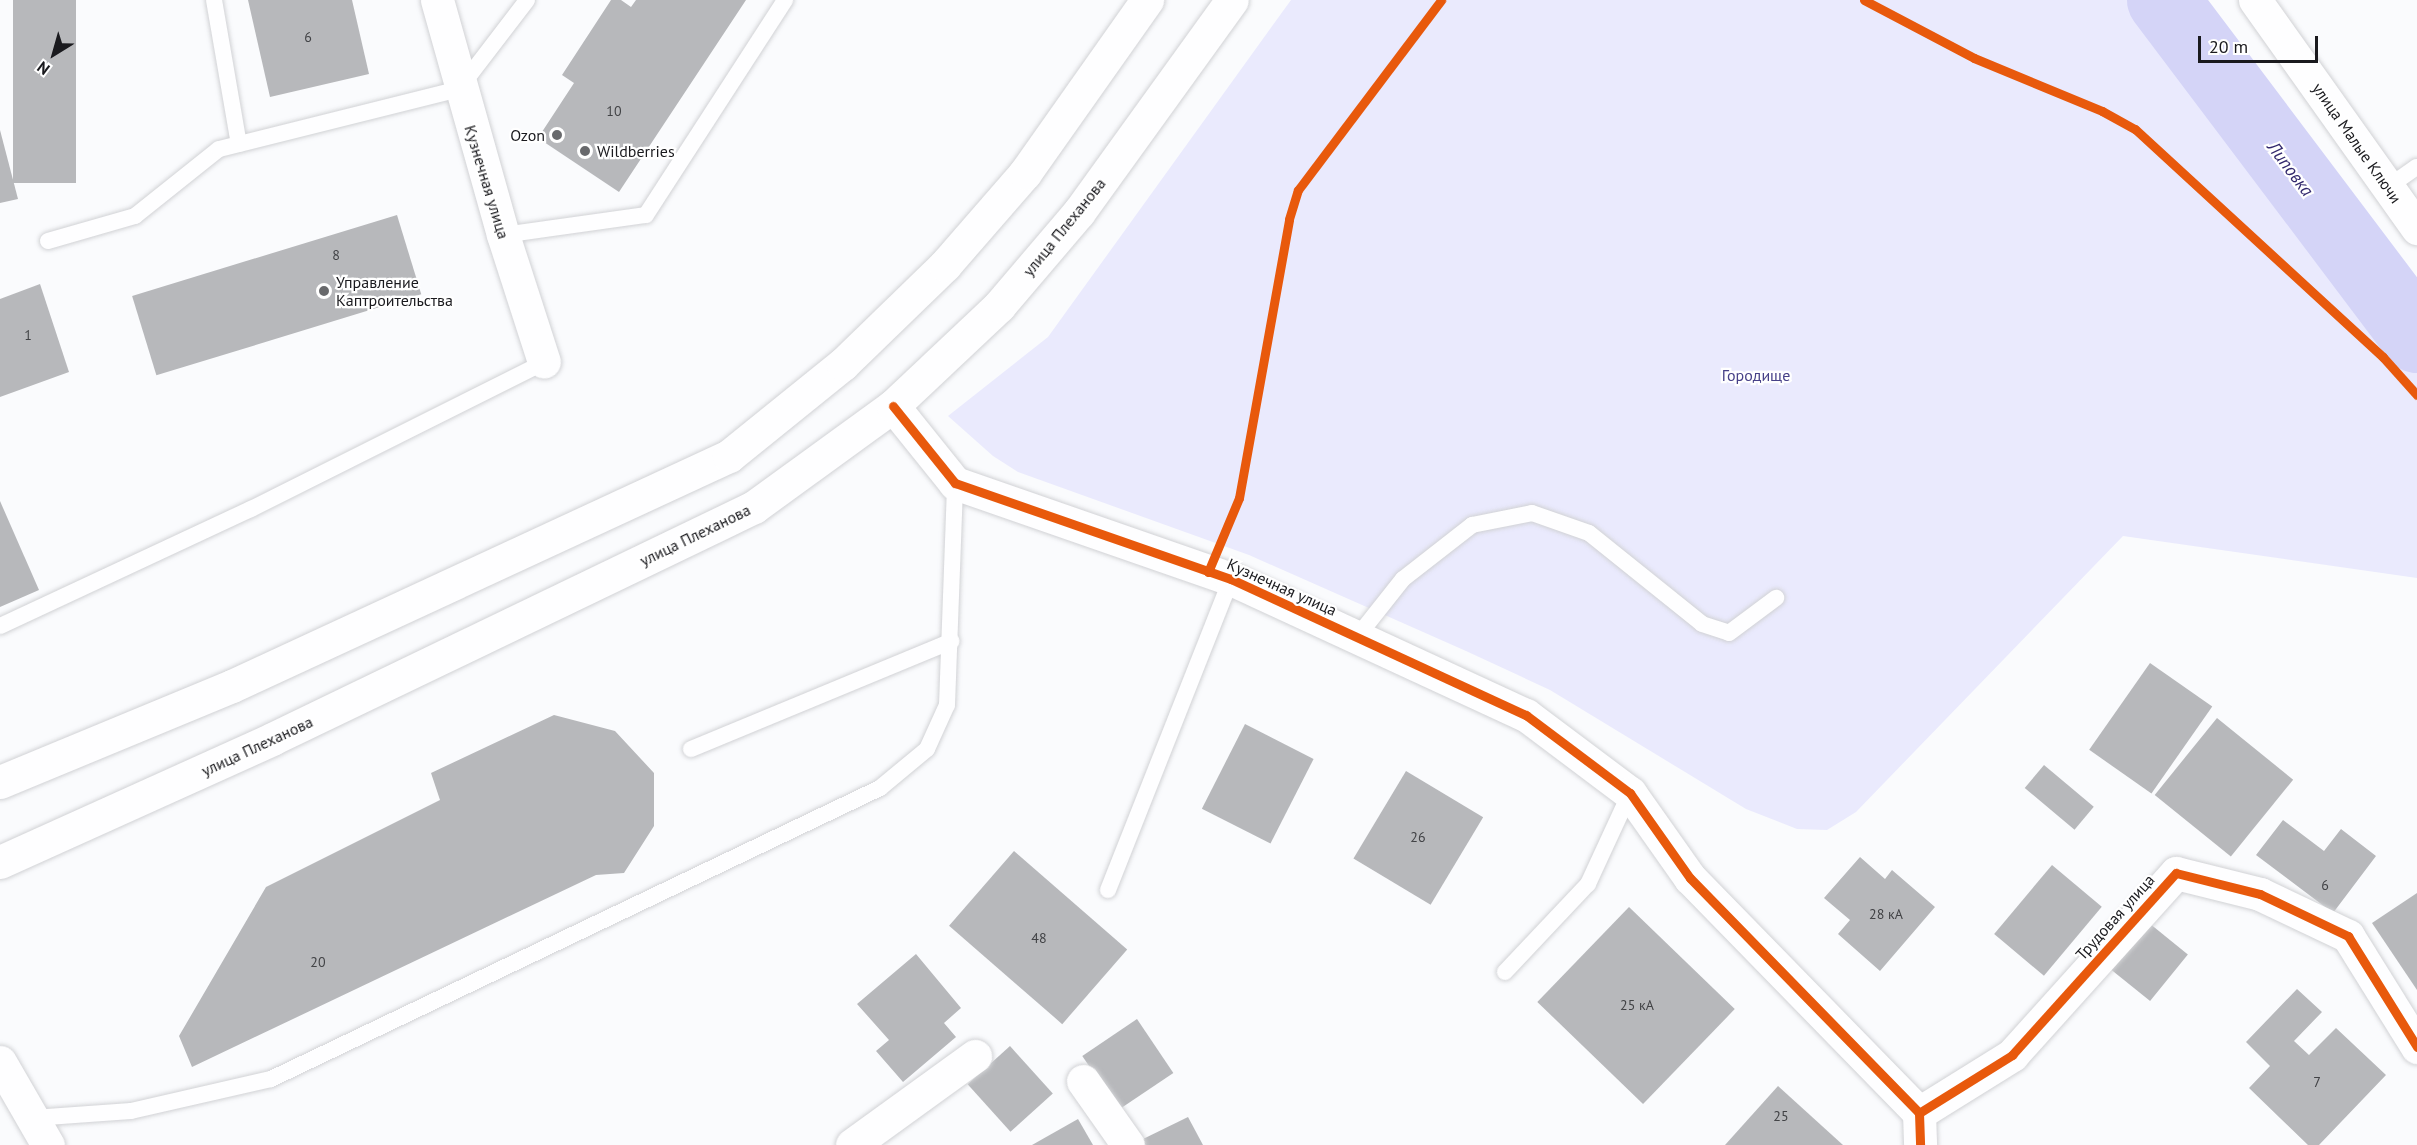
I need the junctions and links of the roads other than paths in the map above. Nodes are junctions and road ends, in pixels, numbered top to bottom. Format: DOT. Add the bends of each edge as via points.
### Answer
graph roads {
  1 [pos="214,0"];
  2 [pos="437,0"];
  3 [pos="527,0"];
  4 [pos="785,0"];
  5 [pos="1147,0"];
  6 [pos="1232,0"];
  7 [pos="2255,0"];
  8 [pos="459,89"];
  9 [pos="239,144"];
  10 [pos="2417,167"];
  11 [pos="2388,187"];
  12 [pos="2417,228"];
  13 [pos="503,236"];
  14 [pos="48,241"];
  15 [pos="544,362"];
  16 [pos="893,406"];
  17 [pos="955,483"];
  18 [pos="1231,579"];
  19 [pos="1776,598"];
  20 [pos="0,626"];
  21 [pos="1357,637"];
  22 [pos="951,641"];
  23 [pos="692,749"];
  24 [pos="0,782"];
  25 [pos="1630,793"];
  26 [pos="0,862"];
  27 [pos="1108,890"];
  28 [pos="1505,972"];
  29 [pos="2417,1047"];
  30 [pos="975,1056"];
  31 [pos="0,1062"];
  32 [pos="1083,1081"];
  33 [pos="1919,1113"];
  34 [pos="40,1131"];
  35 [pos="852,1145"];
  36 [pos="1128,1145"];
  37 [pos="1920,1145"];
  1 -- 9 [label="lane"];
  2 -- 8 [label="street, Кузнечная улица"];
  3 -- 8 [label="lane"];
  4 -- 13 [label="lane" via="646,215"];
  5 -- 24 [label="street" via="1025,173 945,265 843,364 729,456 232,686"];
  6 -- 16 [label="street, улица Плеханова" via="1079,212 999,306"];
  7 -- 11 [label="street, улица Малые Ключи"];
  8 -- 9 [label="lane"];
  8 -- 13 [label="street, Кузнечная улица"];
  9 -- 14 [label="lane" via="219,149 135,216"];
  10 -- 11 [label="lane"];
  11 -- 12 [label="street, улица Малые Ключи"];
  13 -- 15 [label="street, Кузнечная улица"];
  15 -- 20 [label="lane" via="251,509"];
  16 -- 17 [label="street"];
  16 -- 26 [label="street, улица Плеханова" via="754,507 272,739"];
  17 -- 18 [label="street, Кузнечная улица"];
  17 -- 22 [label="lane"];
  18 -- 21 [label="street, Кузнечная улица"];
  18 -- 27 [label="lane"];
  19 -- 21 [label="lane" via="1729,633 1702,624 1589,533 1532,513 1472,525 1403,579"];
  21 -- 25 [label="street, Кузнечная улица" via="1526,715"];
  22 -- 23 [label="lane"];
  22 -- 34 [label="lane" via="946,705 927,749 880,788 271,1079"];
  25 -- 28 [label="lane" via="1588,884"];
  25 -- 33 [label="street" via="1690,878"];
  29 -- 33 [label="street, Трудовая улица" via="2348,936 2260,894 2176,873 2012,1055"];
  30 -- 35 [label="street"];
  31 -- 34 [label="street"];
  32 -- 36 [label="street"];
  33 -- 37 [label="street"];
}
